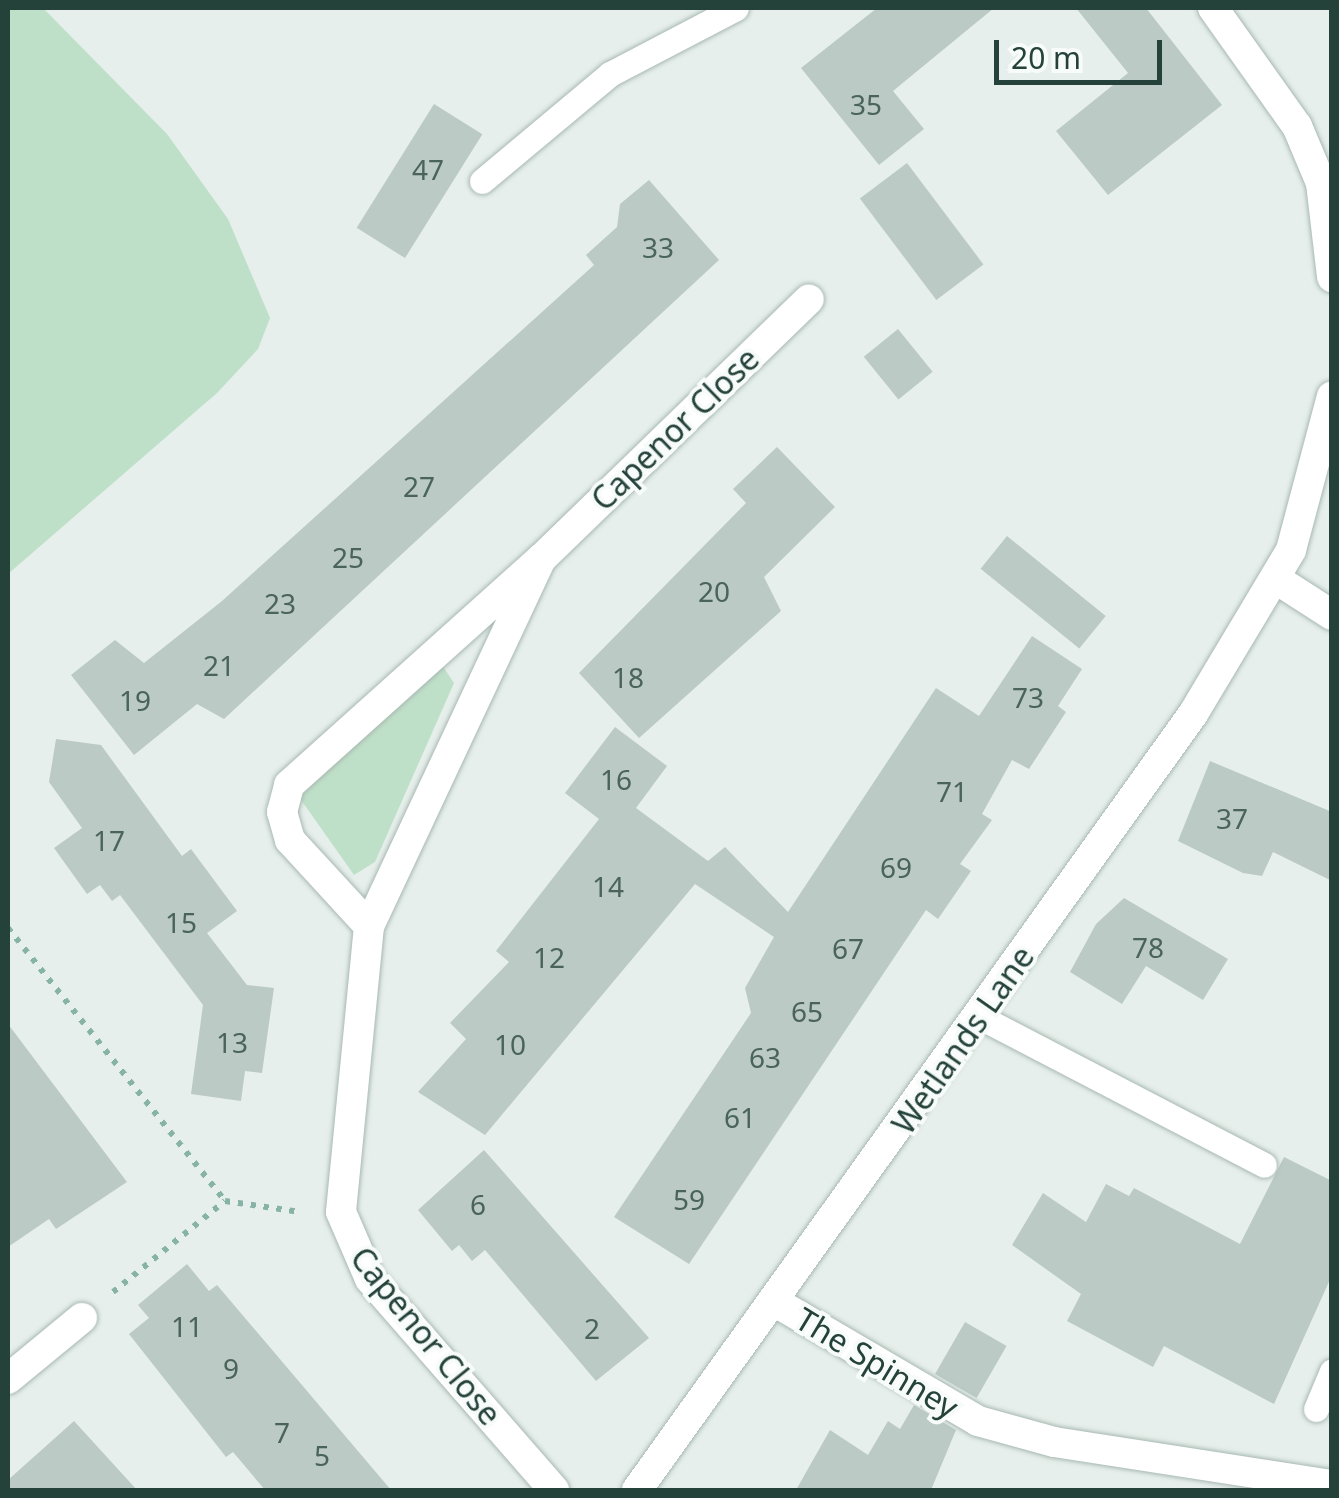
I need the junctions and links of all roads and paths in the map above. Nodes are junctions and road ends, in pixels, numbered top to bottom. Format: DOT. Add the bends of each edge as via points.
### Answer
graph roads {
  1 [pos="736,8"];
  2 [pos="1212,8"];
  3 [pos="482,182"];
  4 [pos="1332,278"];
  5 [pos="809,299"];
  6 [pos="1332,396"];
  7 [pos="542,559"];
  8 [pos="1276,579"];
  9 [pos="1332,615"];
  10 [pos="369,926"];
  11 [pos="8,928"];
  12 [pos="980,1017"];
  13 [pos="1264,1164"];
  14 [pos="225,1202"];
  15 [pos="342,1212"];
  16 [pos="778,1303"];
  17 [pos="82,1318"];
  18 [pos="1332,1371"];
  19 [pos="8,1379"];
  20 [pos="1316,1409"];
  21 [pos="1332,1484"];
  22 [pos="554,1490"];
  23 [pos="637,1490"];
  1 -- 3 [label="lane" via="610,74"];
  2 -- 4 [label="street" via="1297,126 1320,183"];
  5 -- 7 [label="street, Capenor Close"];
  6 -- 8 [label="street, Wetlands Lane" via="1304,516"];
  7 -- 10 [label="street, Capenor Close"];
  7 -- 10 [label="street, Capenor Close" via="286,792 290,840"];
  8 -- 9 [label="street"];
  8 -- 12 [label="street, Wetlands Lane"];
  10 -- 15 [label="street, Capenor Close"];
  11 -- 14 [label="path"];
  12 -- 13 [label="lane"];
  12 -- 16 [label="street, Wetlands Lane"];
  14 -- 15 [label="path"];
  14 -- 17 [label="path"];
  15 -- 22 [label="street, Capenor Close" via="370,1279"];
  16 -- 21 [label="street, The Spinney" via="978,1421 1054,1442"];
  16 -- 23 [label="street, Wetlands Lane"];
  17 -- 19 [label="street"];
  18 -- 20 [label="lane"];
}
